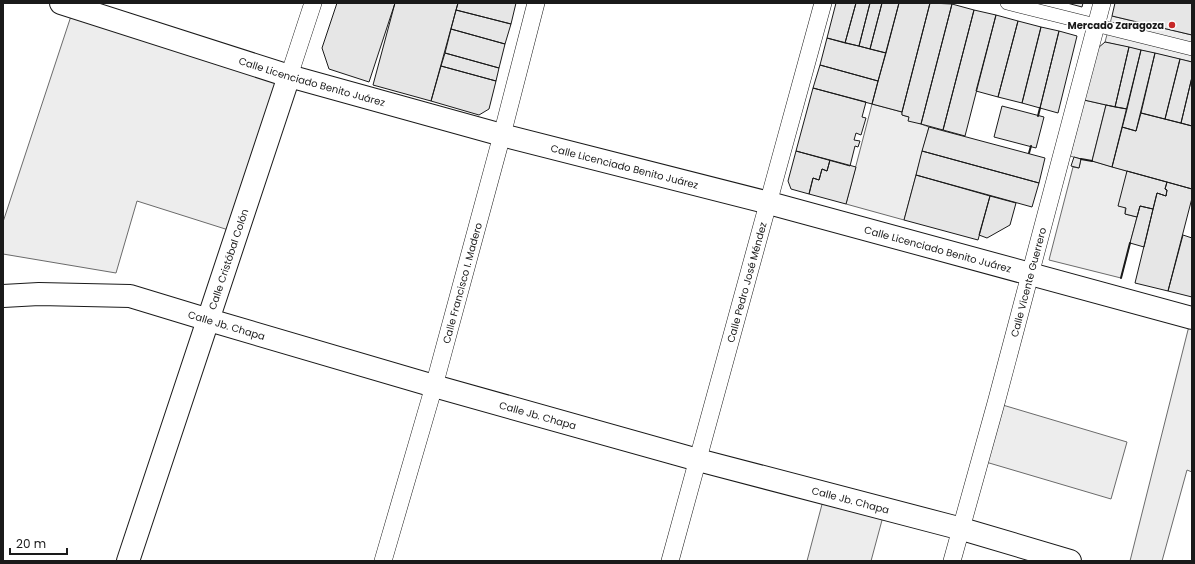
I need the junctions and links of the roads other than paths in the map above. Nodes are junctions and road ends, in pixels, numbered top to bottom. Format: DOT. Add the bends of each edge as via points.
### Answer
graph roads {
  1 [pos="61,3"];
  2 [pos="313,3"];
  3 [pos="536,3"];
  4 [pos="823,3"];
  5 [pos="1007,3"];
  6 [pos="1102,3"];
  7 [pos="1097,25"];
  8 [pos="1192,49"];
  9 [pos="289,76"];
  10 [pos="502,135"];
  11 [pos="769,203"];
  12 [pos="1030,274"];
  13 [pos="3,296"];
  14 [pos="1192,318"];
  15 [pos="208,320"];
  16 [pos="434,386"];
  17 [pos="698,460"];
  18 [pos="962,529"];
  19 [pos="128,561"];
  20 [pos="383,561"];
  21 [pos="670,561"];
  22 [pos="952,561"];
  23 [pos="1070,561"];
  1 -- 9 [label="main road, Calle Licenciado Benito Juárez"];
  2 -- 9 [label="street, Calle Cristóbal Colón"];
  3 -- 10 [label="street, Calle Francisco I. Madero"];
  4 -- 11 [label="street, Calle Pedro José Méndez"];
  5 -- 7 [label="street"];
  6 -- 7 [label="street, Calle Vicente Guerrero"];
  7 -- 8 [label="street"];
  7 -- 12 [label="street, Calle Vicente Guerrero"];
  9 -- 10 [label="main road, Calle Licenciado Benito Juárez"];
  9 -- 15 [label="main road, Calle Cristóbal Colón"];
  10 -- 11 [label="main road, Calle Licenciado Benito Juárez"];
  10 -- 16 [label="street, Calle Francisco I. Madero"];
  11 -- 12 [label="main road, Calle Licenciado Benito Juárez"];
  11 -- 17 [label="street, Calle Pedro José Méndez"];
  12 -- 14 [label="main road, Calle Licenciado Benito Juárez"];
  12 -- 18 [label="street, Calle Vicente Guerrero"];
  13 -- 15 [label="main road, Calle Jb. Chapa" via="130,296"];
  15 -- 16 [label="main road, Calle Jb. Chapa"];
  15 -- 19 [label="main road, Calle Cristóbal Colón"];
  16 -- 17 [label="main road, Calle Jb. Chapa"];
  16 -- 20 [label="street, Calle Francisco I. Madero"];
  17 -- 18 [label="main road, Calle Jb. Chapa"];
  17 -- 21 [label="street, Calle Pedro José Méndez"];
  18 -- 22 [label="street, Calle Vicente Guerrero"];
  18 -- 23 [label="main road, Calle Jb. Chapa"];
}
